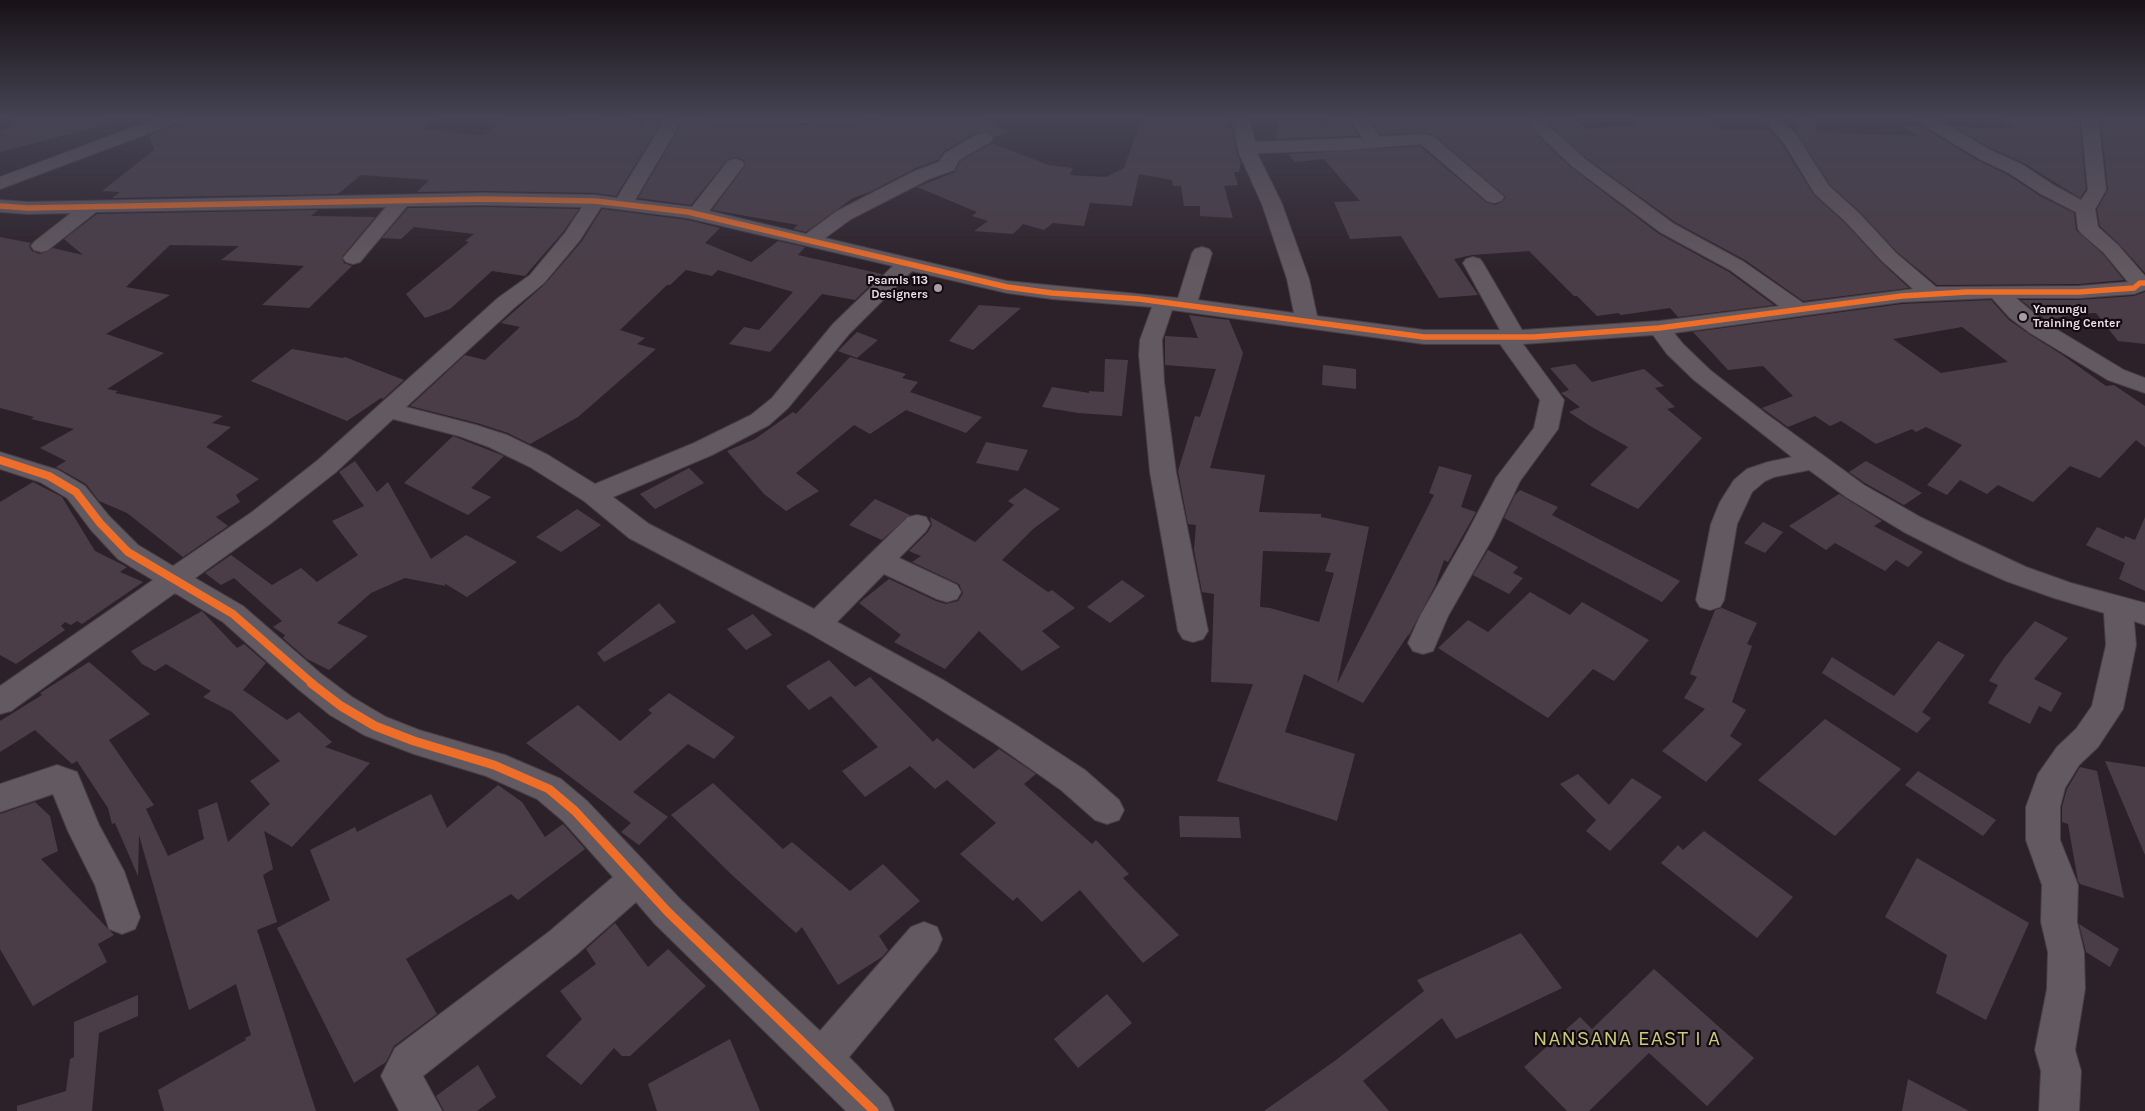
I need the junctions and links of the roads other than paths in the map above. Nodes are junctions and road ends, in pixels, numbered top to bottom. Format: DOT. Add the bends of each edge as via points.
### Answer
graph roads {
  1 [pos="35,170"];
  2 [pos="643,170"];
  3 [pos="731,170"];
  4 [pos="936,170"];
  5 [pos="1255,170"];
  6 [pos="1464,170"];
  7 [pos="1588,170"];
  8 [pos="1810,170"];
  9 [pos="2017,170"];
  10 [pos="2096,170"];
  11 [pos="0,183"];
  12 [pos="1494,197"];
  13 [pos="402,200"];
  14 [pos="595,201"];
  15 [pos="622,205"];
  16 [pos="0,206"];
  17 [pos="91,207"];
  18 [pos="2086,209"];
  19 [pos="697,214"];
  20 [pos="810,240"];
  21 [pos="41,246"];
  22 [pos="1202,253"];
  23 [pos="353,258"];
  24 [pos="1473,263"];
  25 [pos="908,264"];
  26 [pos="2142,283"];
  27 [pos="1998,292"];
  28 [pos="1931,294"];
  29 [pos="1175,304"];
  30 [pos="1799,310"];
  31 [pos="1307,322"];
  32 [pos="1659,328"];
  33 [pos="1511,338"];
  34 [pos="2145,386"];
  35 [pos="388,410"];
  36 [pos="0,460"];
  37 [pos="1812,461"];
  38 [pos="593,495"];
  39 [pos="917,524"];
  40 [pos="880,561"];
  41 [pos="174,579"];
  42 [pos="947,592"];
  43 [pos="1710,600"];
  44 [pos="2132,610"];
  45 [pos="817,624"];
  46 [pos="1193,632"];
  47 [pos="1423,643"];
  48 [pos="0,702"];
  49 [pos="0,798"];
  50 [pos="1107,810"];
  51 [pos="637,878"];
  52 [pos="122,917"];
  53 [pos="924,939"];
  54 [pos="822,1059"];
  55 [pos="422,1111"];
  56 [pos="874,1111"];
  57 [pos="2059,1111"];
  1 -- 11 [label="main road"];
  2 -- 15 [label="street"];
  3 -- 19 [label="street"];
  4 -- 20 [label="street" via="844,215"];
  5 -- 31 [label="street" via="1285,239"];
  6 -- 12 [label="street"];
  7 -- 30 [label="street" via="1666,228 1737,266"];
  8 -- 28 [label="street" via="1822,190"];
  9 -- 18 [label="street"];
  10 -- 18 [label="street" via="2097,190"];
  13 -- 14 [label="street"];
  13 -- 17 [label="street"];
  13 -- 23 [label="street"];
  14 -- 15 [label="street"];
  14 -- 35 [label="street" via="573,236 537,279"];
  15 -- 19 [label="street"];
  16 -- 17 [label="street"];
  17 -- 21 [label="street"];
  18 -- 26 [label="street" via="2088,229"];
  19 -- 20 [label="street"];
  20 -- 25 [label="street"];
  22 -- 29 [label="street"];
  24 -- 33 [label="street"];
  25 -- 29 [label="street" via="1022,290"];
  25 -- 38 [label="street" via="841,330 780,403 760,420 702,449"];
  26 -- 27 [label="street" via="2134,288"];
  27 -- 28 [label="street"];
  27 -- 34 [label="street" via="2038,328 2116,375"];
  28 -- 30 [label="street"];
  29 -- 31 [label="street"];
  29 -- 46 [label="street" via="1152,340 1150,355 1162,472"];
  30 -- 32 [label="street"];
  31 -- 33 [label="street" via="1424,337"];
  32 -- 33 [label="street"];
  32 -- 37 [label="street" via="1675,350 1702,376"];
  33 -- 47 [label="street" via="1552,400 1546,428 1509,478 1434,616"];
  35 -- 38 [label="street" via="498,441 539,461"];
  35 -- 41 [label="street" via="300,488"];
  36 -- 41 [label="street" via="49,476 76,492 128,552"];
  37 -- 43 [label="street" via="1768,470 1743,486 1724,524"];
  37 -- 44 [label="street" via="1864,496 1969,554 2064,591"];
  38 -- 45 [label="street" via="656,540"];
  39 -- 40 [label="street"];
  40 -- 42 [label="street"];
  40 -- 45 [label="street"];
  41 -- 48 [label="street"];
  41 -- 51 [label="street" via="232,614 308,682 375,726 414,742 494,765 549,789 575,811"];
  44 -- 57 [label="street" via="2107,709 2087,738 2068,756 2050,784 2043,807 2043,840 2060,885 2059,922 2066,952 2066,989 2055,1050 2061,1071"];
  45 -- 50 [label="street" via="1020,743 1073,780"];
  49 -- 52 [label="street" via="57,778 65,782 85,831 112,882"];
  51 -- 54 [label="street" via="668,912"];
  51 -- 55 [label="street" via="563,943 409,1062 401,1076"];
  53 -- 54 [label="street"];
  54 -- 56 [label="street"];
}
